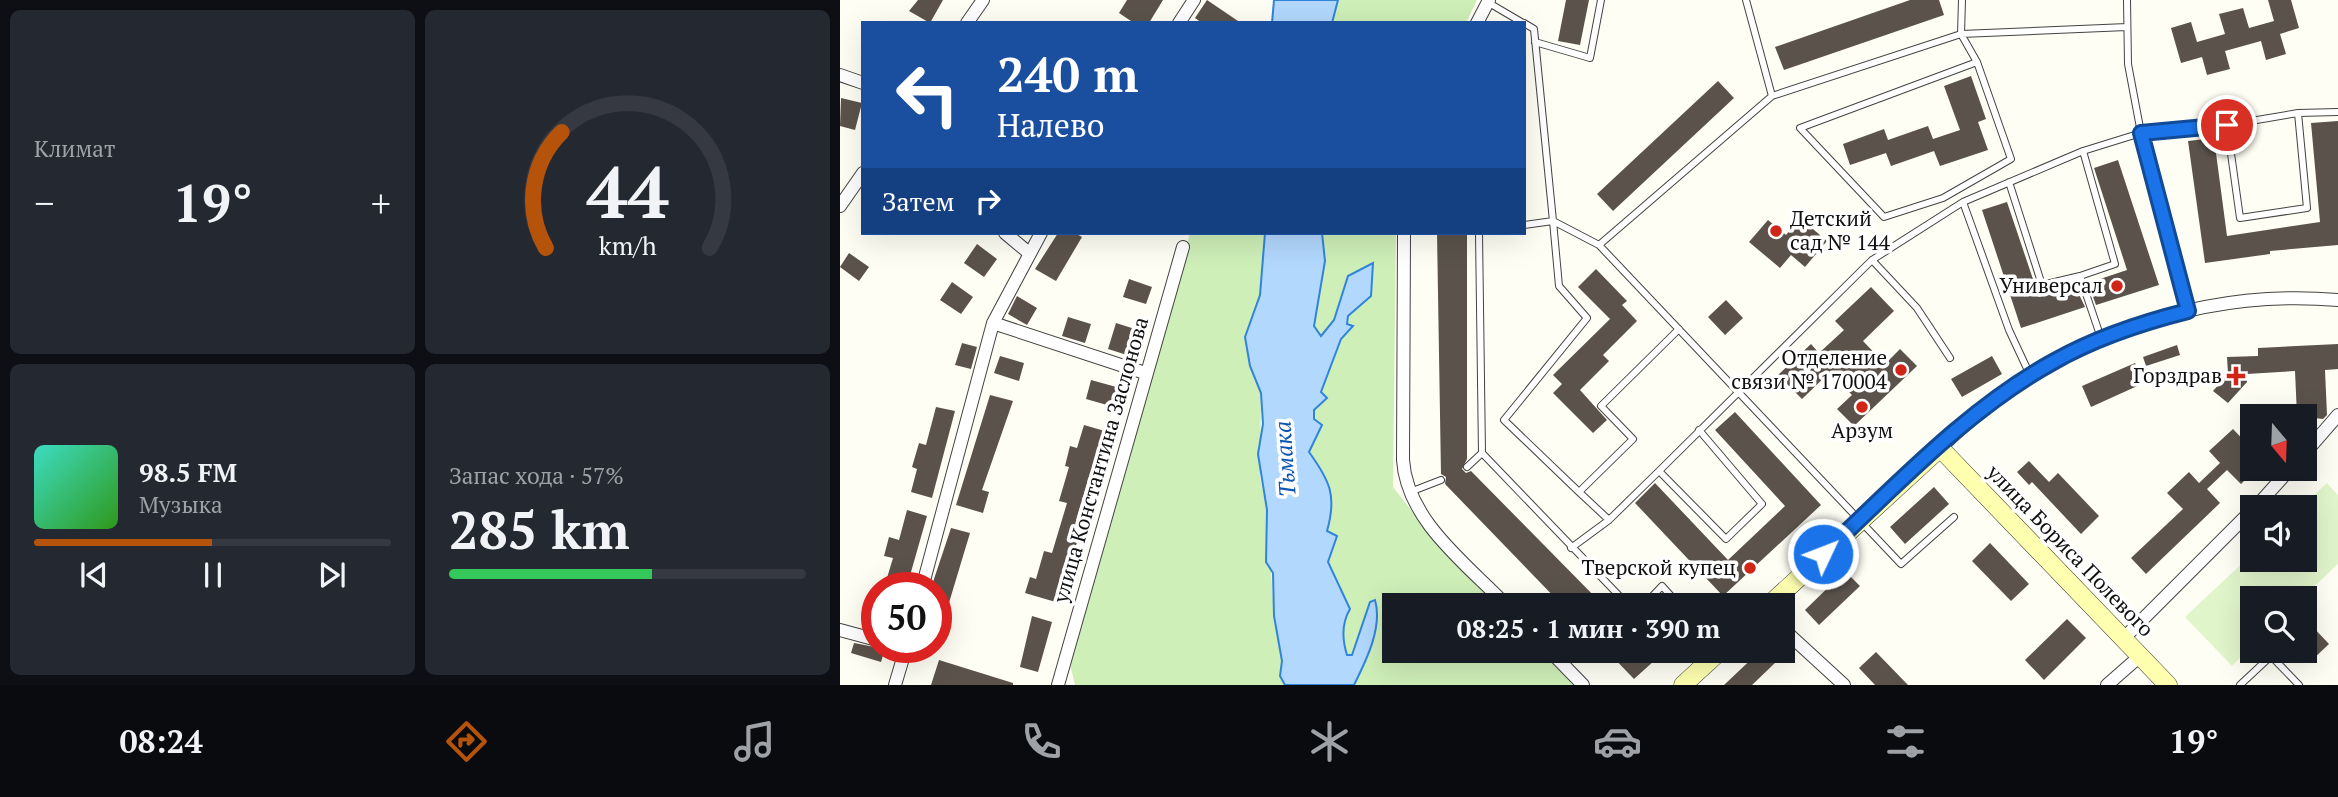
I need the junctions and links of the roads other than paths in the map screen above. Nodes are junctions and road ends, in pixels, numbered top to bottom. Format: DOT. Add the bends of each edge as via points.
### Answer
graph roads {
  1 [pos="983,0"];
  2 [pos="1194,0"];
  3 [pos="1601,0"];
  4 [pos="1746,0"];
  5 [pos="1962,0"];
  6 [pos="2127,0"];
  7 [pos="1488,1"];
  8 [pos="968,21"];
  9 [pos="1180,21"];
  10 [pos="1478,21"];
  11 [pos="1521,21"];
  12 [pos="1526,24"];
  13 [pos="2127,27"];
  14 [pos="1961,34"];
  15 [pos="1535,42"];
  16 [pos="1977,62"];
  17 [pos="840,75"];
  18 [pos="861,82"];
  19 [pos="1772,96"];
  20 [pos="2338,112"];
  21 [pos="2298,113"];
  22 [pos="2227,125"];
  23 [pos="2141,133"];
  24 [pos="2082,151"];
  25 [pos="861,176"];
  26 [pos="2008,182"];
  27 [pos="1963,202"];
  28 [pos="840,206"];
  29 [pos="1553,221"];
  30 [pos="1526,225"];
  31 [pos="1007,235"];
  32 [pos="1040,235"];
  33 [pos="1404,235"];
  34 [pos="1479,235"];
  35 [pos="1599,245"];
  36 [pos="1183,247"];
  37 [pos="1028,253"];
  38 [pos="1872,260"];
  39 [pos="2080,276"];
  40 [pos="2338,300"];
  41 [pos="2188,311"];
  42 [pos="993,323"];
  43 [pos="1679,329"];
  44 [pos="2101,338"];
  45 [pos="1950,358"];
  46 [pos="1145,373"];
  47 [pos="2030,376"];
  48 [pos="1739,391"];
  49 [pos="2338,415"];
  50 [pos="1699,430"];
  51 [pos="2317,439"];
  52 [pos="1940,447"];
  53 [pos="1482,453"];
  54 [pos="1467,467"];
  55 [pos="1659,471"];
  56 [pos="1441,480"];
  57 [pos="2279,481"];
  58 [pos="1409,492"];
  59 [pos="1579,492"];
  60 [pos="2266,495"];
  61 [pos="1954,517"];
  62 [pos="1609,520"];
  63 [pos="1860,520"];
  64 [pos="2240,522"];
  65 [pos="1571,548"];
  66 [pos="926,572"];
  67 [pos="1495,593"];
  68 [pos="1616,593"];
  69 [pos="1655,593"];
  70 [pos="1668,593"];
  71 [pos="1782,593"];
  72 [pos="840,630"];
  73 [pos="861,636"];
  74 [pos="2123,639"];
  75 [pos="1795,640"];
  76 [pos="2140,656"];
  77 [pos="902,663"];
  78 [pos="1562,663"];
  79 [pos="1707,663"];
  80 [pos="895,685"];
  81 [pos="1058,685"];
  82 [pos="1583,685"];
  83 [pos="1682,685"];
  84 [pos="1844,685"];
  85 [pos="2107,685"];
  86 [pos="2168,685"];
  87 [pos="2240,685"];
  88 [pos="2299,685"];
  1 -- 8 [label="street"];
  2 -- 9 [label="street"];
  3 -- 15 [label="lane" via="1590,58"];
  4 -- 19 [label="lane"];
  5 -- 14 [label="lane"];
  6 -- 13 [label="lane"];
  7 -- 10 [label="street"];
  7 -- 11 [label="lane"];
  12 -- 15 [label="lane" via="1534,29"];
  13 -- 14 [label="lane"];
  13 -- 23 [label="lane" via="2128,64"];
  14 -- 16 [label="lane"];
  14 -- 19 [label="lane"];
  15 -- 29 [label="lane"];
  16 -- 16 [label="lane" via="2011,159 1943,198 1884,217 1800,128"];
  17 -- 18 [label="street"];
  19 -- 35 [label="lane"];
  20 -- 21 [label="lane"];
  21 -- 22 [label="lane"];
  21 -- 22 [label="lane" via="2307,208 2241,218"];
  22 -- 23 [label="lane"];
  23 -- 24 [label="lane"];
  23 -- 41 [label="lane"];
  24 -- 26 [label="lane"];
  24 -- 39 [label="lane" via="2115,264"];
  25 -- 28 [label="street"];
  26 -- 27 [label="lane"];
  26 -- 39 [label="lane" via="2042,285"];
  27 -- 38 [label="lane"];
  27 -- 47 [label="lane"];
  29 -- 30 [label="lane"];
  29 -- 35 [label="lane"];
  29 -- 59 [label="lane" via="1559,286 1587,318 1504,420"];
  31 -- 37 [label="street"];
  32 -- 37 [label="street"];
  33 -- 58 [label="street" via="1403,454"];
  34 -- 53 [label="lane"];
  35 -- 43 [label="lane"];
  36 -- 46 [label="street, улица Константина Заслонова"];
  37 -- 42 [label="street"];
  38 -- 45 [label="lane" via="1917,308"];
  38 -- 48 [label="lane"];
  39 -- 44 [label="lane"];
  40 -- 41 [label="street" via="2258,300"];
  41 -- 44 [label="street"];
  42 -- 46 [label="street"];
  42 -- 66 [label="street"];
  43 -- 48 [label="lane"];
  43 -- 59 [label="lane" via="1601,406 1633,439"];
  44 -- 47 [label="street"];
  46 -- 81 [label="street, улица Константина Заслонова"];
  47 -- 52 [label="street" via="1985,407"];
  48 -- 50 [label="lane"];
  48 -- 63 [label="lane"];
  49 -- 51 [label="street"];
  50 -- 55 [label="lane"];
  50 -- 55 [label="lane" via="1762,504 1726,539"];
  52 -- 63 [label="main road"];
  52 -- 74 [label="main road, улица Бориса Полевого"];
  53 -- 54 [label="lane"];
  53 -- 65 [label="lane"];
  55 -- 62 [label="lane"];
  56 -- 58 [label="lane"];
  57 -- 60 [label="street"];
  58 -- 67 [label="street" via="1426,521"];
  59 -- 62 [label="lane"];
  61 -- 63 [label="lane" via="1901,564"];
  62 -- 65 [label="lane"];
  63 -- 71 [label="main road"];
  64 -- 74 [label="street"];
  65 -- 68 [label="lane"];
  69 -- 70 [label="lane" via="1662,586"];
  72 -- 73 [label="street"];
  74 -- 76 [label="main road, улица Бориса Полевого"];
  75 -- 84 [label="street"];
  76 -- 85 [label="street"];
  76 -- 86 [label="main road, улица Бориса Полевого"];
  77 -- 80 [label="street"];
  78 -- 82 [label="street"];
  79 -- 83 [label="main road"];
  87 -- 88 [label="lane" via="2271,656"];
}
